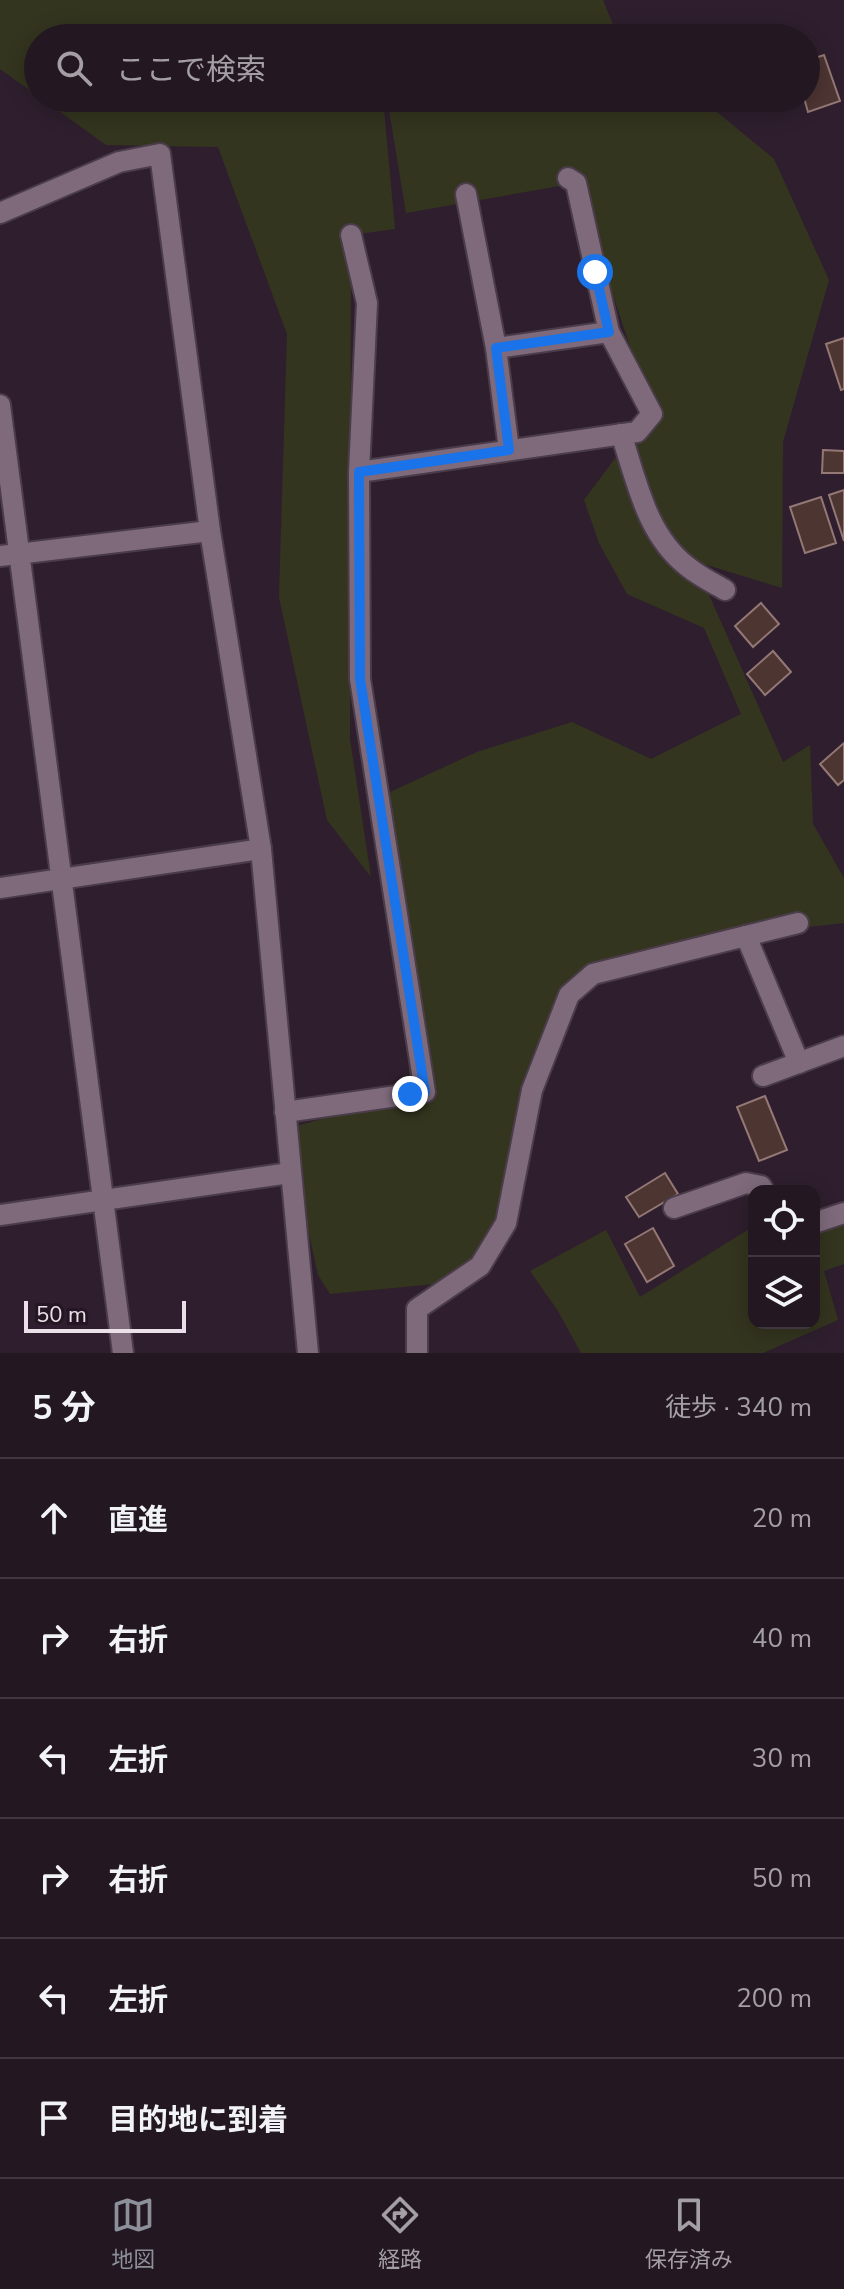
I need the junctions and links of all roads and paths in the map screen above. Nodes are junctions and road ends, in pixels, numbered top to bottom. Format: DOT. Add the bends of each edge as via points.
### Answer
graph roads {
  1 [pos="568,178"];
  2 [pos="466,194"];
  3 [pos="0,213"];
  4 [pos="351,235"];
  5 [pos="609,332"];
  6 [pos="496,348"];
  7 [pos="0,405"];
  8 [pos="621,434"];
  9 [pos="509,450"];
  10 [pos="359,472"];
  11 [pos="210,531"];
  12 [pos="10,555"];
  13 [pos="725,590"];
  14 [pos="261,849"];
  15 [pos="61,879"];
  16 [pos="0,888"];
  17 [pos="798,923"];
  18 [pos="746,936"];
  19 [pos="844,1046"];
  20 [pos="799,1063"];
  21 [pos="763,1076"];
  22 [pos="285,1112"];
  23 [pos="290,1173"];
  24 [pos="756,1185"];
  25 [pos="102,1200"];
  26 [pos="674,1208"];
  27 [pos="844,1213"];
  28 [pos="0,1215"];
  29 [pos="820,1221"];
  30 [pos="123,1353"];
  31 [pos="308,1353"];
  32 [pos="417,1353"];
  1 -- 5 [label="street" via="576,183"];
  2 -- 6 [label="street"];
  3 -- 11 [label="street" via="119,162 160,154"];
  4 -- 10 [label="street" via="367,303"];
  5 -- 6 [label="street"];
  5 -- 8 [label="street" via="652,414 637,432"];
  6 -- 9 [label="street"];
  7 -- 12 [label="street"];
  8 -- 9 [label="street"];
  8 -- 13 [label="street" via="662,541 687,566"];
  9 -- 10 [label="street"];
  10 -- 22 [label="street" via="360,679 425,1092"];
  11 -- 12 [label="street"];
  11 -- 14 [label="street"];
  12 -- 15 [label="street"];
  14 -- 15 [label="street"];
  14 -- 22 [label="street"];
  15 -- 16 [label="street"];
  15 -- 25 [label="street"];
  17 -- 18 [label="street"];
  18 -- 20 [label="street"];
  18 -- 32 [label="street" via="593,974 569,995 532,1090 506,1223 480,1266 417,1309"];
  19 -- 20 [label="street"];
  20 -- 21 [label="street"];
  22 -- 23 [label="street"];
  23 -- 25 [label="street"];
  23 -- 31 [label="street"];
  24 -- 26 [label="street" via="746,1183"];
  25 -- 28 [label="street"];
  25 -- 30 [label="street"];
  27 -- 29 [label="street"];
}
